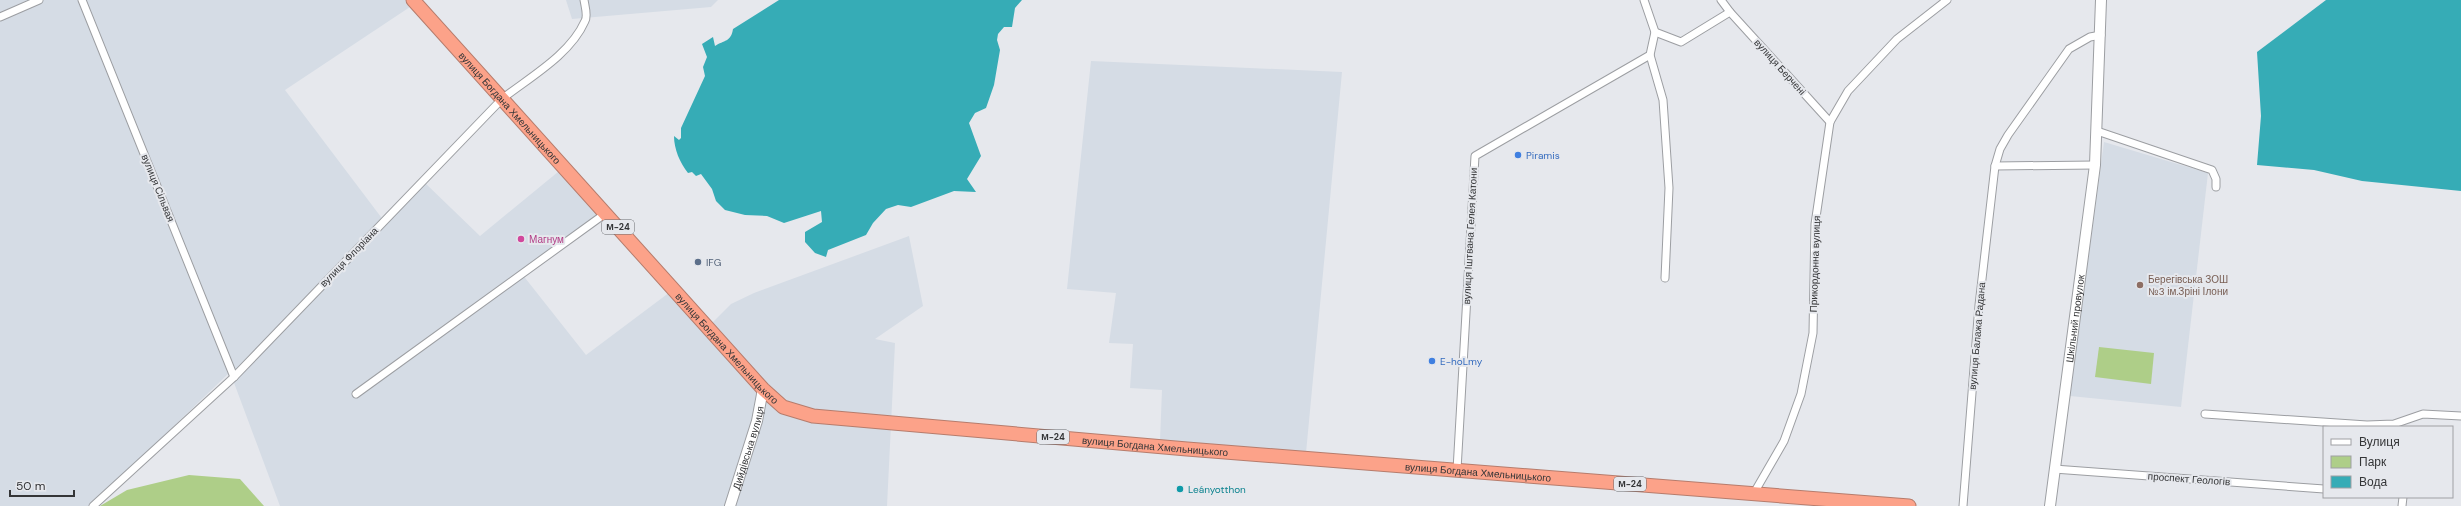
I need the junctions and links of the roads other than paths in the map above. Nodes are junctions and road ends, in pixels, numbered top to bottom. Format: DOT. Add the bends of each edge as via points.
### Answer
graph roads {
  1 [pos="38,0"];
  2 [pos="82,0"];
  3 [pos="413,0"];
  4 [pos="584,0"];
  5 [pos="1644,0"];
  6 [pos="1721,0"];
  7 [pos="1947,0"];
  8 [pos="2101,0"];
  9 [pos="1730,12"];
  10 [pos="0,17"];
  11 [pos="1655,32"];
  12 [pos="2101,36"];
  13 [pos="1650,55"];
  14 [pos="502,99"];
  15 [pos="1830,122"];
  16 [pos="2098,131"];
  17 [pos="2095,165"];
  18 [pos="1995,166"];
  19 [pos="2216,187"];
  20 [pos="606,213"];
  21 [pos="1665,278"];
  22 [pos="234,377"];
  23 [pos="763,389"];
  24 [pos="356,394"];
  25 [pos="2205,414"];
  26 [pos="2461,416"];
  27 [pos="2054,469"];
  28 [pos="1457,470"];
  29 [pos="2323,489"];
  30 [pos="1754,493"];
  31 [pos="93,506"];
  32 [pos="730,506"];
  33 [pos="1909,506"];
  34 [pos="1963,506"];
  35 [pos="2050,506"];
  1 -- 10 [label="street"];
  2 -- 22 [label="street, вулиця Сільвая"];
  3 -- 14 [label="highway, вулиця Богдана Хмельницького / М-24"];
  4 -- 14 [label="street, вулиця Флоріана" via="586,20 574,39 550,63"];
  5 -- 11 [label="street"];
  6 -- 9 [label="street, вулиця Берчені"];
  7 -- 15 [label="street, Прикордонна вулиця" via="1897,39 1848,91"];
  8 -- 12 [label="main road, Шкільний провулок"];
  9 -- 11 [label="street" via="1680,42"];
  9 -- 15 [label="street, вулиця Берчені"];
  11 -- 13 [label="street"];
  12 -- 16 [label="main road, Шкільний провулок"];
  12 -- 18 [label="street, вулиця Балажа Радана" via="2090,37 2069,49 2008,135 2000,148"];
  13 -- 21 [label="street" via="1663,100 1669,188"];
  13 -- 28 [label="street, вулиця Іштвана Гелея Катони" via="1475,156"];
  14 -- 20 [label="highway, вулиця Богдана Хмельницького / М-24"];
  14 -- 22 [label="street, вулиця Флоріана"];
  15 -- 30 [label="street, Прикордонна вулиця" via="1815,224 1813,333 1801,394 1784,441"];
  16 -- 17 [label="main road, Шкільний провулок"];
  16 -- 19 [label="street" via="2212,170"];
  17 -- 18 [label="street"];
  17 -- 27 [label="main road, Шкільний провулок"];
  18 -- 34 [label="street, вулиця Балажа Радана" via="1979,305"];
  20 -- 23 [label="highway, вулиця Богдана Хмельницького / М-24"];
  20 -- 24 [label="street"];
  22 -- 31 [label="street, вулиця Флоріана"];
  23 -- 28 [label="highway, вулиця Богдана Хмельницького / М-24" via="783,407 813,416"];
  23 -- 32 [label="main road, Дийдівська вулиця" via="757,422"];
  25 -- 26 [label="street" via="2367,425 2394,424 2423,414"];
  27 -- 29 [label="street, проспект Геологів"];
  27 -- 35 [label="main road, Шкільний провулок"];
  28 -- 30 [label="highway, вулиця Богдана Хмельницького / М-24"];
  30 -- 33 [label="highway, вулиця Богдана Хмельницького / М-24"];
}
